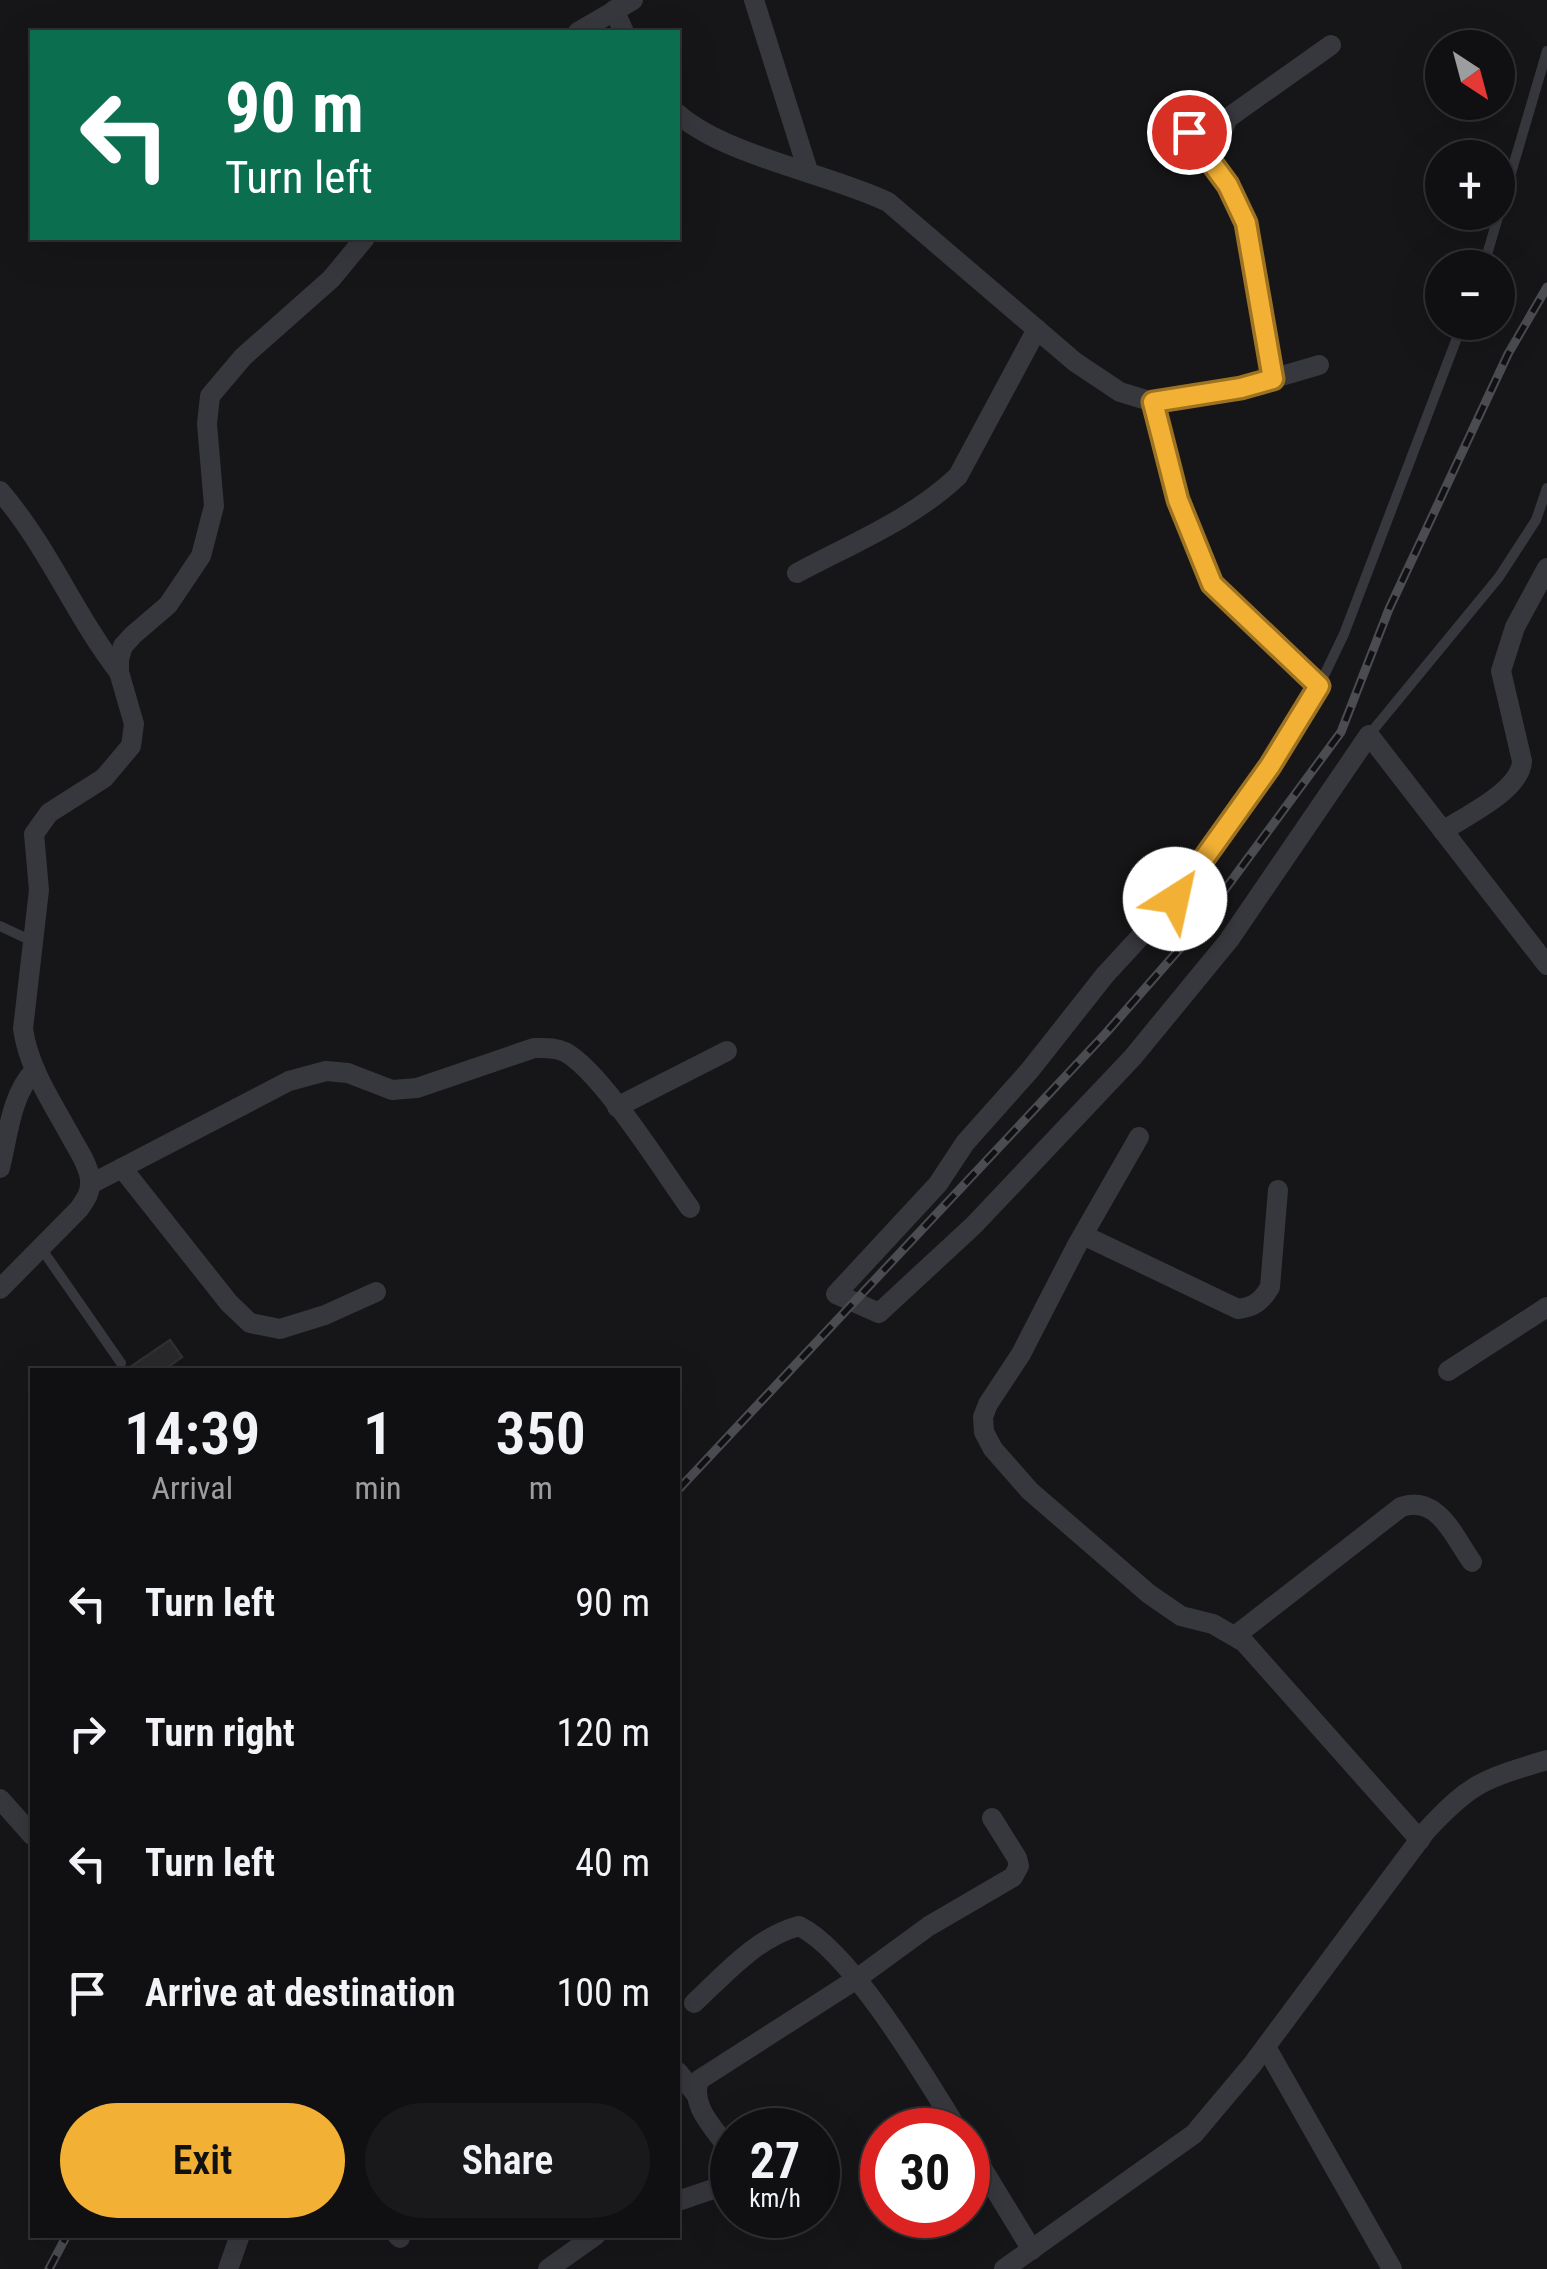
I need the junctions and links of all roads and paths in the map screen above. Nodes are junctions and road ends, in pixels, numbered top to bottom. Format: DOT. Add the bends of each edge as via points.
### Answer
graph roads {
  1 [pos="633,0"];
  2 [pos="754,0"];
  3 [pos="614,10"];
  4 [pos="581,30"];
  5 [pos="623,30"];
  6 [pos="1331,44"];
  7 [pos="1547,51"];
  8 [pos="680,115"];
  9 [pos="1189,132"];
  10 [pos="1210,160"];
  11 [pos="808,171"];
  12 [pos="363,240"];
  13 [pos="1488,250"];
  14 [pos="1037,329"];
  15 [pos="1456,340"];
  16 [pos="1319,365"];
  17 [pos="1273,379"];
  18 [pos="1153,402"];
  19 [pos="1547,488"];
  20 [pos="0,491"];
  21 [pos="1547,568"];
  22 [pos="797,573"];
  23 [pos="119,672"];
  24 [pos="1319,686"];
  25 [pos="1369,735"];
  26 [pos="1443,830"];
  27 [pos="0,926"];
  28 [pos="35,942"];
  29 [pos="1547,965"];
  30 [pos="727,1051"];
  31 [pos="34,1070"];
  32 [pos="617,1108"];
  33 [pos="1139,1137"];
  34 [pos="0,1168"];
  35 [pos="122,1168"];
  36 [pos="90,1184"];
  37 [pos="1278,1190"];
  38 [pos="690,1208"];
  39 [pos="1083,1234"];
  40 [pos="40,1248"];
  41 [pos="0,1289"];
  42 [pos="376,1292"];
  43 [pos="1547,1307"];
  44 [pos="122,1363"];
  45 [pos="1448,1371"];
  46 [pos="1472,1562"];
  47 [pos="1235,1636"];
  48 [pos="1547,1760"];
  49 [pos="0,1799"];
  50 [pos="992,1818"];
  51 [pos="30,1834"];
  52 [pos="1420,1840"];
  53 [pos="855,1980"];
  54 [pos="694,2003"];
  55 [pos="1266,2047"];
  56 [pos="680,2074"];
  57 [pos="695,2093"];
  58 [pos="944,2108"];
  59 [pos="710,2122"];
  60 [pos="990,2181"];
  61 [pos="710,2190"];
  62 [pos="680,2200"];
  63 [pos="239,2238"];
  64 [pos="592,2238"];
  65 [pos="1032,2250"];
  66 [pos="228,2269"];
  67 [pos="548,2269"];
  68 [pos="1004,2269"];
  69 [pos="1392,2269"];
  1 -- 3 [label="street"];
  2 -- 11 [label="street"];
  3 -- 4 [label="street"];
  3 -- 5 [label="street"];
  6 -- 10 [label="street" via="1228,118"];
  7 -- 13 [label="lane"];
  8 -- 11 [label="street" via="724,142"];
  9 -- 10 [label="street"];
  10 -- 17 [label="street" via="1246,223"];
  11 -- 14 [label="street" via="888,202"];
  12 -- 23 [label="street" via="210,396 214,506 201,556 168,605 123,646"];
  14 -- 18 [label="street" via="1099,381"];
  14 -- 22 [label="street" via="958,476 938,495"];
  15 -- 24 [label="lane"];
  16 -- 17 [label="street"];
  17 -- 18 [label="street"];
  18 -- 24 [label="street" via="1178,500 1212,584"];
  19 -- 25 [label="lane" via="1536,520 1499,577"];
  20 -- 23 [label="street" via="53,562"];
  21 -- 26 [label="street" via="1501,671 1522,773"];
  23 -- 28 [label="street" via="134,724 132,746 104,778 49,813 34,834 40,890"];
  24 -- 25 [label="street" via="1175,899 965,1143 938,1184 836,1294 878,1313 1024,1172 1133,1057 1229,940"];
  25 -- 26 [label="street"];
  26 -- 29 [label="street"];
  27 -- 28 [label="lane"];
  28 -- 31 [label="street" via="23,1029"];
  30 -- 32 [label="street"];
  31 -- 34 [label="street" via="16,1102"];
  31 -- 36 [label="street"];
  32 -- 35 [label="street" via="566,1052 549,1048 418,1088 392,1090 326,1071 289,1081"];
  32 -- 38 [label="street"];
  33 -- 39 [label="street"];
  35 -- 36 [label="street"];
  35 -- 42 [label="street" via="250,1322 280,1330"];
  36 -- 40 [label="street" via="88,1197"];
  37 -- 39 [label="street" via="1270,1287 1249,1308 1238,1309"];
  39 -- 47 [label="street" via="988,1404 984,1432 1030,1491 1149,1594 1181,1616"];
  40 -- 41 [label="street"];
  40 -- 44 [label="lane"];
  43 -- 45 [label="street"];
  46 -- 47 [label="street" via="1436,1511 1414,1502"];
  47 -- 52 [label="street"];
  48 -- 52 [label="street" via="1474,1785"];
  49 -- 51 [label="street"];
  50 -- 53 [label="street" via="1017,1858 1013,1876"];
  52 -- 55 [label="street"];
  53 -- 54 [label="street" via="823,1942 799,1926 763,1942"];
  53 -- 57 [label="street" via="708,2072"];
  53 -- 58 [label="street"];
  55 -- 65 [label="street" via="1176,2150"];
  55 -- 69 [label="street"];
  56 -- 57 [label="street"];
  57 -- 59 [label="street"];
  60 -- 65 [label="street"];
  61 -- 62 [label="street"];
  63 -- 66 [label="street"];
  64 -- 67 [label="street"];
  65 -- 68 [label="street"];
}
